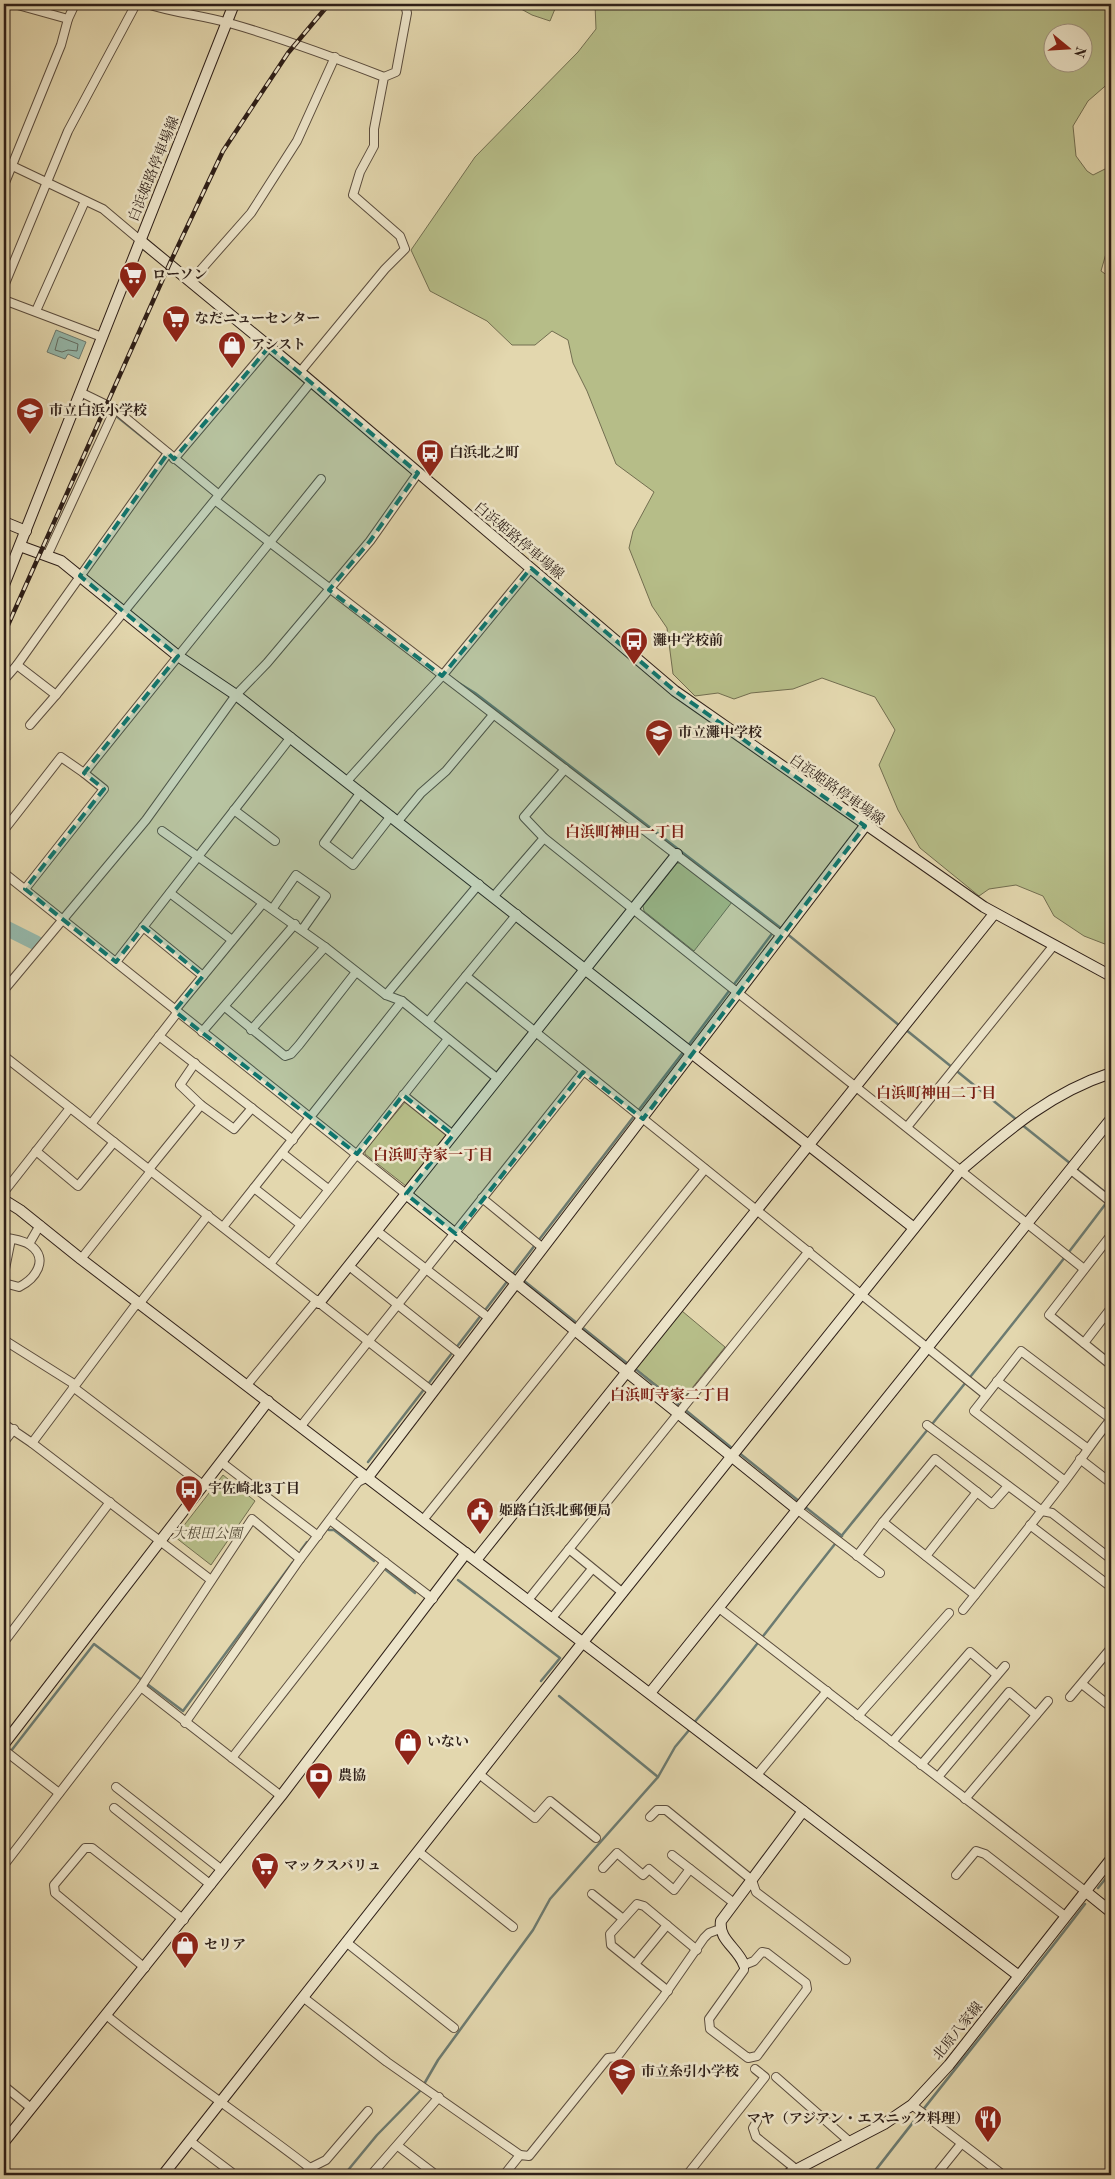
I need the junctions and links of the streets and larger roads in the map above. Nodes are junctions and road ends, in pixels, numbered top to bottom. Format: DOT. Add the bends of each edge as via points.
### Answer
graph roads {
  1 [pos="14,4"];
  2 [pos="75,4"];
  3 [pos="136,4"];
  4 [pos="147,4"];
  5 [pos="234,4"];
  6 [pos="406,4"];
  7 [pos="68,19"];
  8 [pos="227,22"];
  9 [pos="335,57"];
  10 [pos="384,77"];
  11 [pos="4,162"];
  12 [pos="13,166"];
  13 [pos="47,182"];
  14 [pos="4,184"];
  15 [pos="85,201"];
  16 [pos="141,240"];
  17 [pos="191,281"];
  18 [pos="4,286"];
  19 [pos="4,300"];
  20 [pos="36,311"];
  21 [pos="102,337"];
  22 [pos="269,347"];
  23 [pos="300,372"];
  24 [pos="311,382"];
  25 [pos="80,392"];
  26 [pos="115,409"];
  27 [pos="171,456"];
  28 [pos="418,473"];
  29 [pos="321,479"];
  30 [pos="217,497"];
  31 [pos="4,522"];
  32 [pos="26,530"];
  33 [pos="270,544"];
  34 [pos="20,546"];
  35 [pos="47,556"];
  36 [pos="530,568"];
  37 [pos="80,576"];
  38 [pos="4,585"];
  39 [pos="329,590"];
  40 [pos="124,612"];
  41 [pos="178,656"];
  42 [pos="17,665"];
  43 [pos="444,673"];
  44 [pos="4,680"];
  45 [pos="236,695"];
  46 [pos="56,696"];
  47 [pos="493,715"];
  48 [pos="30,726"];
  49 [pos="291,737"];
  50 [pos="565,769"];
  51 [pos="84,773"];
  52 [pos="347,782"];
  53 [pos="361,792"];
  54 [pos="234,810"];
  55 [pos="395,819"];
  56 [pos="865,826"];
  57 [pos="4,830"];
  58 [pos="162,831"];
  59 [pos="544,838"];
  60 [pos="274,841"];
  61 [pos="677,854"];
  62 [pos="198,857"];
  63 [pos="4,873"];
  64 [pos="479,884"];
  65 [pos="24,889"];
  66 [pos="170,893"];
  67 [pos="494,896"];
  68 [pos="263,904"];
  69 [pos="273,908"];
  70 [pos="634,909"];
  71 [pos="516,914"];
  72 [pos="994,914"];
  73 [pos="63,919"];
  74 [pos="295,924"];
  75 [pos="143,927"];
  76 [pos="302,930"];
  77 [pos="785,933"];
  78 [pos="232,940"];
  79 [pos="1054,945"];
  80 [pos="325,947"];
  81 [pos="116,962"];
  82 [pos="585,968"];
  83 [pos="356,972"];
  84 [pos="203,976"];
  85 [pos="466,976"];
  86 [pos="1111,976"];
  87 [pos="4,990"];
  88 [pos="739,993"];
  89 [pos="386,996"];
  90 [pos="402,1001"];
  91 [pos="225,1007"];
  92 [pos="176,1011"];
  93 [pos="428,1022"];
  94 [pos="251,1030"];
  95 [pos="202,1032"];
  96 [pos="534,1033"];
  97 [pos="159,1036"];
  98 [pos="448,1039"];
  99 [pos="692,1054"];
  100 [pos="4,1056"];
  101 [pos="195,1063"];
  102 [pos="583,1072"];
  103 [pos="1111,1073"];
  104 [pos="498,1079"];
  105 [pos="855,1085"];
  106 [pos="403,1096"];
  107 [pos="201,1105"];
  108 [pos="70,1108"];
  109 [pos="252,1108"];
  110 [pos="311,1118"];
  111 [pos="643,1119"];
  112 [pos="1111,1119"];
  113 [pos="91,1124"];
  114 [pos="907,1127"];
  115 [pos="453,1135"];
  116 [pos="293,1140"];
  117 [pos="114,1142"];
  118 [pos="807,1146"];
  119 [pos="36,1152"];
  120 [pos="282,1153"];
  121 [pos="357,1154"];
  122 [pos="706,1169"];
  123 [pos="150,1170"];
  124 [pos="1071,1170"];
  125 [pos="960,1171"];
  126 [pos="254,1188"];
  127 [pos="328,1189"];
  128 [pos="4,1192"];
  129 [pos="406,1194"];
  130 [pos="482,1198"];
  131 [pos="4,1200"];
  132 [pos="1110,1201"];
  133 [pos="757,1209"];
  134 [pos="208,1216"];
  135 [pos="300,1224"];
  136 [pos="1027,1225"];
  137 [pos="40,1226"];
  138 [pos="223,1227"];
  139 [pos="914,1228"];
  140 [pos="377,1231"];
  141 [pos="456,1234"];
  142 [pos="1111,1235"];
  143 [pos="7,1238"];
  144 [pos="29,1244"];
  145 [pos="543,1248"];
  146 [pos="808,1251"];
  147 [pos="81,1259"];
  148 [pos="270,1264"];
  149 [pos="349,1266"];
  150 [pos="1084,1269"];
  151 [pos="425,1270"];
  152 [pos="4,1274"];
  153 [pos="4,1283"];
  154 [pos="516,1283"];
  155 [pos="862,1294"];
  156 [pos="318,1302"];
  157 [pos="140,1303"];
  158 [pos="397,1305"];
  159 [pos="1111,1308"];
  160 [pos="490,1318"];
  161 [pos="575,1330"];
  162 [pos="4,1340"];
  163 [pos="368,1341"];
  164 [pos="1084,1343"];
  165 [pos="928,1348"];
  166 [pos="461,1355"];
  167 [pos="1111,1365"];
  168 [pos="627,1371"];
  169 [pos="997,1381"];
  170 [pos="247,1385"];
  171 [pos="74,1386"];
  172 [pos="433,1392"];
  173 [pos="986,1395"];
  174 [pos="268,1401"];
  175 [pos="678,1412"];
  176 [pos="4,1424"];
  177 [pos="927,1425"];
  178 [pos="301,1426"];
  179 [pos="14,1429"];
  180 [pos="4,1442"];
  181 [pos="32,1443"];
  182 [pos="1087,1448"];
  183 [pos="733,1456"];
  184 [pos="1080,1459"];
  185 [pos="221,1462"];
  186 [pos="368,1477"];
  187 [pos="1065,1481"];
  188 [pos="1111,1483"];
  189 [pos="203,1486"];
  190 [pos="1008,1486"];
  191 [pos="977,1492"];
  192 [pos="110,1502"];
  193 [pos="798,1510"];
  194 [pos="1042,1511"];
  195 [pos="330,1520"];
  196 [pos="423,1520"];
  197 [pos="883,1522"];
  198 [pos="1030,1525"];
  199 [pos="318,1536"];
  200 [pos="161,1541"];
  201 [pos="569,1549"];
  202 [pos="466,1553"];
  203 [pos="857,1556"];
  204 [pos="926,1556"];
  205 [pos="300,1559"];
  206 [pos="1111,1559"];
  207 [pos="476,1560"];
  208 [pos="385,1562"];
  209 [pos="592,1569"];
  210 [pos="880,1573"];
  211 [pos="211,1580"];
  212 [pos="1111,1587"];
  213 [pos="623,1593"];
  214 [pos="975,1595"];
  215 [pos="433,1599"];
  216 [pos="528,1600"];
  217 [pos="719,1608"];
  218 [pos="963,1610"];
  219 [pos="949,1613"];
  220 [pos="552,1618"];
  221 [pos="4,1642"];
  222 [pos="583,1642"];
  223 [pos="1111,1648"];
  224 [pos="1005,1666"];
  225 [pos="997,1675"];
  226 [pos="1082,1684"];
  227 [pos="140,1687"];
  228 [pos="827,1692"];
  229 [pos="650,1693"];
  230 [pos="1070,1697"];
  231 [pos="1048,1701"];
  232 [pos="1111,1707"];
  233 [pos="1036,1715"];
  234 [pos="858,1716"];
  235 [pos="185,1723"];
  236 [pos="892,1742"];
  237 [pos="4,1744"];
  238 [pos="4,1750"];
  239 [pos="232,1758"];
  240 [pos="921,1764"];
  241 [pos="479,1774"];
  242 [pos="757,1775"];
  243 [pos="938,1777"];
  244 [pos="116,1787"];
  245 [pos="59,1793"];
  246 [pos="281,1796"];
  247 [pos="965,1799"];
  248 [pos="114,1808"];
  249 [pos="803,1810"];
  250 [pos="650,1817"];
  251 [pos="596,1838"];
  252 [pos="419,1852"];
  253 [pos="672,1855"];
  254 [pos="1110,1862"];
  255 [pos="4,1865"];
  256 [pos="603,1868"];
  257 [pos="690,1869"];
  258 [pos="222,1870"];
  259 [pos="956,1875"];
  260 [pos="752,1880"];
  261 [pos="211,1885"];
  262 [pos="1085,1891"];
  263 [pos="592,1894"];
  264 [pos="734,1903"];
  265 [pos="1111,1912"];
  266 [pos="1065,1916"];
  267 [pos="622,1918"];
  268 [pos="184,1920"];
  269 [pos="667,1925"];
  270 [pos="513,1927"];
  271 [pos="720,1929"];
  272 [pos="346,1942"];
  273 [pos="697,1950"];
  274 [pos="846,1960"];
  275 [pos="635,1964"];
  276 [pos="744,1965"];
  277 [pos="145,1968"];
  278 [pos="1019,1976"];
  279 [pos="668,1991"];
  280 [pos="304,1998"];
  281 [pos="106,2015"];
  282 [pos="454,2028"];
  283 [pos="755,2069"];
  284 [pos="776,2077"];
  285 [pos="4,2086"];
  286 [pos="439,2097"];
  287 [pos="219,2102"];
  288 [pos="912,2105"];
  289 [pos="31,2108"];
  290 [pos="368,2111"];
  291 [pos="757,2121"];
  292 [pos="190,2140"];
  293 [pos="4,2142"];
  294 [pos="850,2142"];
  295 [pos="961,2144"];
  296 [pos="398,2146"];
  297 [pos="520,2155"];
  298 [pos="310,2168"];
  299 [pos="797,2170"];
  300 [pos="163,2175"];
  301 [pos="235,2175"];
  302 [pos="303,2175"];
  303 [pos="371,2175"];
  304 [pos="436,2175"];
  305 [pos="504,2175"];
  306 [pos="686,2175"];
  307 [pos="786,2175"];
  308 [pos="936,2175"];
  309 [pos="1003,2175"];
  1 -- 7 [label="street"];
  2 -- 7 [label="street"];
  3 -- 13 [label="street" via="68,131"];
  4 -- 8 [label="street"];
  5 -- 8 [label="street, 白浜姫路停車場線"];
  6 -- 10 [label="street" via="396,72"];
  7 -- 12 [label="street" via="61,45"];
  8 -- 9 [label="street"];
  8 -- 16 [label="street, 白浜姫路停車場線"];
  9 -- 10 [label="street"];
  9 -- 17 [label="street" via="297,141 251,213"];
  10 -- 23 [label="street" via="374,146 360,172 354,194 400,236 405,249"];
  11 -- 12 [label="street"];
  12 -- 13 [label="street"];
  12 -- 14 [label="street"];
  13 -- 15 [label="street"];
  13 -- 18 [label="street"];
  15 -- 16 [label="street" via="103,209"];
  15 -- 20 [label="street"];
  16 -- 17 [label="street, 白浜姫路停車場線"];
  16 -- 21 [label="street"];
  17 -- 22 [label="street, 白浜姫路停車場線"];
  19 -- 20 [label="street"];
  20 -- 21 [label="street"];
  21 -- 25 [label="street"];
  22 -- 23 [label="street, 白浜姫路停車場線"];
  22 -- 27 [label="street"];
  23 -- 24 [label="street, 白浜姫路停車場線"];
  24 -- 28 [label="street, 白浜姫路停車場線"];
  24 -- 30 [label="street"];
  25 -- 26 [label="street"];
  25 -- 32 [label="street"];
  26 -- 27 [label="street"];
  26 -- 35 [label="street"];
  27 -- 30 [label="street"];
  27 -- 37 [label="street"];
  28 -- 36 [label="street, 白浜姫路停車場線"];
  28 -- 39 [label="street" via="370,541"];
  29 -- 33 [label="street"];
  30 -- 33 [label="street"];
  30 -- 40 [label="street"];
  31 -- 32 [label="street"];
  32 -- 34 [label="street"];
  33 -- 39 [label="street"];
  33 -- 41 [label="street"];
  34 -- 35 [label="street"];
  34 -- 38 [label="street"];
  35 -- 37 [label="street" via="61,561"];
  36 -- 43 [label="street"];
  36 -- 56 [label="street, 白浜姫路停車場線" via="675,691"];
  37 -- 40 [label="street"];
  37 -- 42 [label="street"];
  39 -- 43 [label="street"];
  39 -- 45 [label="street" via="267,664"];
  40 -- 41 [label="street"];
  40 -- 46 [label="street"];
  41 -- 45 [label="street"];
  41 -- 51 [label="street"];
  42 -- 44 [label="street"];
  42 -- 46 [label="street"];
  43 -- 47 [label="street"];
  43 -- 52 [label="street"];
  45 -- 49 [label="street"];
  45 -- 73 [label="street" via="146,820"];
  46 -- 48 [label="street"];
  47 -- 50 [label="street"];
  47 -- 55 [label="street" via="446,771"];
  49 -- 52 [label="street"];
  49 -- 54 [label="street"];
  50 -- 59 [label="street" via="524,817"];
  50 -- 61 [label="street"];
  51 -- 57 [label="street" via="61,757"];
  51 -- 65 [label="street" via="104,789"];
  52 -- 53 [label="street"];
  53 -- 55 [label="street"];
  53 -- 55 [label="street" via="324,843 352,865"];
  54 -- 60 [label="street"];
  54 -- 62 [label="street"];
  55 -- 64 [label="street"];
  56 -- 72 [label="street, 白浜姫路停車場線"];
  56 -- 77 [label="street"];
  58 -- 62 [label="street"];
  59 -- 67 [label="street"];
  59 -- 70 [label="street"];
  61 -- 70 [label="street"];
  61 -- 77 [label="street" via="772,928"];
  62 -- 66 [label="street"];
  62 -- 68 [label="street"];
  63 -- 65 [label="street"];
  64 -- 67 [label="street"];
  64 -- 89 [label="street"];
  65 -- 73 [label="street"];
  66 -- 75 [label="street"];
  66 -- 78 [label="street"];
  67 -- 71 [label="street"];
  68 -- 69 [label="street"];
  68 -- 78 [label="street"];
  69 -- 74 [label="street"];
  69 -- 76 [label="street" via="296,875 326,896"];
  70 -- 82 [label="street"];
  70 -- 88 [label="street"];
  71 -- 82 [label="street"];
  71 -- 85 [label="street"];
  72 -- 79 [label="street, 白浜姫路停車場線"];
  72 -- 105 [label="street"];
  73 -- 81 [label="street"];
  73 -- 87 [label="street"];
  74 -- 76 [label="street"];
  74 -- 91 [label="street"];
  75 -- 81 [label="street"];
  75 -- 84 [label="street"];
  76 -- 80 [label="street"];
  77 -- 88 [label="street"];
  78 -- 84 [label="street"];
  79 -- 86 [label="street, 白浜姫路停車場線"];
  79 -- 114 [label="street"];
  80 -- 83 [label="street"];
  80 -- 94 [label="street"];
  81 -- 92 [label="street"];
  82 -- 96 [label="street"];
  82 -- 99 [label="street"];
  83 -- 89 [label="street"];
  83 -- 94 [label="street" via="291,1054 286,1056"];
  84 -- 92 [label="street"];
  85 -- 93 [label="street"];
  85 -- 96 [label="street"];
  88 -- 99 [label="street"];
  88 -- 105 [label="street"];
  89 -- 90 [label="street"];
  90 -- 93 [label="street"];
  90 -- 110 [label="street"];
  91 -- 94 [label="street"];
  91 -- 95 [label="street"];
  92 -- 95 [label="street"];
  92 -- 97 [label="street"];
  93 -- 98 [label="street"];
  95 -- 110 [label="street"];
  96 -- 102 [label="street"];
  96 -- 104 [label="street"];
  97 -- 101 [label="street"];
  97 -- 113 [label="street"];
  98 -- 104 [label="street"];
  98 -- 106 [label="street"];
  99 -- 111 [label="street"];
  99 -- 118 [label="street"];
  100 -- 108 [label="street"];
  101 -- 107 [label="street" via="180,1085"];
  101 -- 109 [label="street"];
  102 -- 111 [label="street"];
  102 -- 130 [label="street"];
  103 -- 125 [label="street" via="1085,1082 1019,1121"];
  104 -- 115 [label="street"];
  105 -- 114 [label="street"];
  105 -- 118 [label="street"];
  106 -- 115 [label="street"];
  106 -- 121 [label="street"];
  107 -- 109 [label="street" via="234,1129"];
  107 -- 123 [label="street"];
  108 -- 113 [label="street"];
  108 -- 119 [label="street"];
  109 -- 116 [label="street"];
  110 -- 116 [label="street"];
  110 -- 121 [label="street"];
  111 -- 122 [label="street"];
  111 -- 145 [label="street"];
  112 -- 124 [label="street"];
  113 -- 117 [label="street"];
  114 -- 125 [label="street"];
  115 -- 129 [label="street"];
  116 -- 120 [label="street"];
  117 -- 119 [label="street" via="78,1186"];
  117 -- 123 [label="street"];
  118 -- 133 [label="street"];
  118 -- 139 [label="street"];
  119 -- 128 [label="street"];
  120 -- 126 [label="street"];
  120 -- 127 [label="street"];
  121 -- 127 [label="street"];
  121 -- 129 [label="street"];
  122 -- 133 [label="street"];
  122 -- 161 [label="street"];
  123 -- 134 [label="street"];
  123 -- 147 [label="street"];
  124 -- 132 [label="street"];
  124 -- 136 [label="street"];
  125 -- 136 [label="street"];
  125 -- 139 [label="street"];
  126 -- 135 [label="street"];
  126 -- 138 [label="street"];
  127 -- 135 [label="street"];
  129 -- 140 [label="street"];
  129 -- 141 [label="street"];
  130 -- 141 [label="street"];
  130 -- 145 [label="street"];
  131 -- 137 [label="street"];
  133 -- 146 [label="street"];
  133 -- 168 [label="street"];
  134 -- 138 [label="street"];
  134 -- 157 [label="street"];
  135 -- 148 [label="street"];
  136 -- 150 [label="street"];
  136 -- 165 [label="street"];
  137 -- 144 [label="street"];
  137 -- 147 [label="street"];
  138 -- 148 [label="street"];
  139 -- 155 [label="street"];
  140 -- 149 [label="street"];
  140 -- 151 [label="street"];
  141 -- 151 [label="street"];
  141 -- 154 [label="street"];
  142 -- 150 [label="street"];
  143 -- 144 [label="street"];
  143 -- 152 [label="street"];
  144 -- 153 [label="street" via="37,1253 38,1273 19,1287"];
  145 -- 154 [label="street"];
  146 -- 155 [label="street"];
  146 -- 175 [label="street"];
  147 -- 157 [label="street"];
  148 -- 156 [label="street"];
  149 -- 156 [label="street"];
  149 -- 158 [label="street"];
  150 -- 164 [label="street" via="1049,1314"];
  151 -- 158 [label="street"];
  151 -- 160 [label="street"];
  154 -- 160 [label="street"];
  154 -- 161 [label="street"];
  155 -- 165 [label="street"];
  155 -- 183 [label="street"];
  156 -- 163 [label="street"];
  156 -- 170 [label="street"];
  157 -- 170 [label="street"];
  157 -- 171 [label="street"];
  158 -- 163 [label="street"];
  158 -- 166 [label="street"];
  159 -- 164 [label="street"];
  160 -- 166 [label="street"];
  161 -- 168 [label="street"];
  161 -- 196 [label="street"];
  162 -- 171 [label="street"];
  163 -- 172 [label="street"];
  163 -- 178 [label="street"];
  164 -- 167 [label="street"];
  165 -- 173 [label="street"];
  165 -- 193 [label="street"];
  166 -- 172 [label="street"];
  168 -- 175 [label="street"];
  168 -- 207 [label="street"];
  169 -- 173 [label="street"];
  169 -- 182 [label="street"];
  169 -- 182 [label="street" via="1021,1350 1111,1419"];
  170 -- 174 [label="street"];
  171 -- 181 [label="street"];
  171 -- 189 [label="street"];
  172 -- 186 [label="street"];
  173 -- 187 [label="street" via="974,1411"];
  174 -- 178 [label="street"];
  174 -- 185 [label="street"];
  175 -- 183 [label="street"];
  175 -- 201 [label="street"];
  176 -- 179 [label="street"];
  177 -- 190 [label="street"];
  178 -- 186 [label="street"];
  179 -- 180 [label="street"];
  179 -- 181 [label="street"];
  181 -- 192 [label="street"];
  182 -- 184 [label="street"];
  183 -- 193 [label="street"];
  183 -- 213 [label="street"];
  184 -- 187 [label="street"];
  184 -- 188 [label="street"];
  185 -- 189 [label="street"];
  185 -- 199 [label="street"];
  186 -- 195 [label="street" via="358,1482"];
  186 -- 196 [label="street"];
  187 -- 194 [label="street"];
  189 -- 200 [label="street"];
  190 -- 191 [label="street" via="992,1504"];
  190 -- 194 [label="street"];
  191 -- 197 [label="street" via="935,1458"];
  191 -- 204 [label="street"];
  192 -- 200 [label="street"];
  192 -- 221 [label="street"];
  193 -- 203 [label="street"];
  193 -- 217 [label="street"];
  194 -- 198 [label="street"];
  194 -- 206 [label="street" via="1052,1513"];
  195 -- 199 [label="street"];
  195 -- 208 [label="street"];
  196 -- 202 [label="street"];
  197 -- 203 [label="street"];
  197 -- 204 [label="street"];
  198 -- 212 [label="street"];
  198 -- 214 [label="street"];
  199 -- 205 [label="street"];
  200 -- 211 [label="street"];
  200 -- 237 [label="street"];
  201 -- 209 [label="street"];
  201 -- 216 [label="street"];
  202 -- 207 [label="street"];
  202 -- 215 [label="street"];
  203 -- 210 [label="street"];
  204 -- 214 [label="street"];
  205 -- 211 [label="street" via="252,1519"];
  205 -- 235 [label="street"];
  207 -- 216 [label="street"];
  208 -- 215 [label="street"];
  208 -- 239 [label="street"];
  209 -- 213 [label="street"];
  209 -- 220 [label="street"];
  211 -- 227 [label="street"];
  213 -- 222 [label="street"];
  214 -- 218 [label="street"];
  215 -- 246 [label="street"];
  216 -- 220 [label="street"];
  217 -- 228 [label="street"];
  217 -- 229 [label="street"];
  219 -- 234 [label="street"];
  220 -- 222 [label="street"];
  222 -- 229 [label="street"];
  222 -- 241 [label="street"];
  223 -- 226 [label="street"];
  224 -- 225 [label="street"];
  225 -- 236 [label="street" via="970,1652"];
  225 -- 240 [label="street"];
  226 -- 230 [label="street"];
  226 -- 232 [label="street"];
  227 -- 235 [label="street"];
  227 -- 245 [label="street"];
  228 -- 234 [label="street"];
  228 -- 242 [label="street"];
  229 -- 242 [label="street"];
  231 -- 233 [label="street"];
  233 -- 243 [label="street" via="1009,1692"];
  233 -- 247 [label="street"];
  234 -- 236 [label="street"];
  235 -- 239 [label="street"];
  236 -- 240 [label="street"];
  238 -- 245 [label="street"];
  239 -- 246 [label="street"];
  240 -- 243 [label="street"];
  241 -- 251 [label="street" via="535,1818 550,1801"];
  241 -- 252 [label="street"];
  242 -- 249 [label="street"];
  243 -- 247 [label="street"];
  244 -- 258 [label="street"];
  245 -- 255 [label="street"];
  246 -- 258 [label="street"];
  247 -- 262 [label="street"];
  248 -- 261 [label="street"];
  249 -- 260 [label="street"];
  249 -- 278 [label="street"];
  250 -- 260 [label="street" via="657,1810 666,1810"];
  252 -- 270 [label="street"];
  252 -- 272 [label="street"];
  253 -- 257 [label="street"];
  254 -- 262 [label="street, 北原八家線"];
  256 -- 257 [label="street" via="617,1853 643,1875 649,1869 674,1890"];
  257 -- 264 [label="street"];
  258 -- 261 [label="street"];
  259 -- 266 [label="street" via="976,1851 985,1854"];
  260 -- 264 [label="street"];
  260 -- 274 [label="street" via="756,1892"];
  261 -- 268 [label="street"];
  262 -- 265 [label="street"];
  262 -- 266 [label="street, 北原八家線"];
  263 -- 267 [label="street"];
  264 -- 271 [label="street" via="721,1921"];
  266 -- 278 [label="street, 北原八家線"];
  267 -- 269 [label="street" via="637,1904"];
  267 -- 275 [label="street" via="610,1934 611,1945"];
  268 -- 277 [label="street"];
  268 -- 277 [label="street" via="92,1848 85,1848 54,1885 55,1893"];
  269 -- 273 [label="street"];
  269 -- 275 [label="street"];
  271 -- 273 [label="street" via="709,1932"];
  271 -- 276 [label="street" via="723,1937 742,1957"];
  272 -- 280 [label="street"];
  272 -- 282 [label="street"];
  273 -- 279 [label="street"];
  275 -- 279 [label="street"];
  276 -- 276 [label="street" via="754,1961 762,1952 767,1953 806,1982 807,1989 757,2056 748,2058 710,2029 709,2023 744,1970"];
  277 -- 281 [label="street"];
  278 -- 288 [label="street, 北原八家線" via="949,2065"];
  279 -- 297 [label="street" via="616,2057 608,2058 529,2156"];
  280 -- 286 [label="street" via="387,2062"];
  280 -- 287 [label="street"];
  281 -- 287 [label="street"];
  281 -- 289 [label="street"];
  283 -- 306 [label="street" via="765,2077"];
  284 -- 294 [label="street"];
  285 -- 289 [label="street"];
  286 -- 296 [label="street"];
  286 -- 297 [label="street"];
  287 -- 292 [label="street"];
  287 -- 298 [label="street" via="229,2106"];
  288 -- 294 [label="street, 北原八家線"];
  288 -- 295 [label="street"];
  289 -- 293 [label="street"];
  290 -- 298 [label="street" via="326,2160"];
  291 -- 299 [label="street" via="753,2128 756,2137"];
  292 -- 300 [label="street"];
  292 -- 301 [label="street"];
  294 -- 299 [label="street, 北原八家線"];
  295 -- 308 [label="street"];
  295 -- 309 [label="street"];
  296 -- 303 [label="street"];
  296 -- 304 [label="street"];
  297 -- 305 [label="street"];
  298 -- 302 [label="street"];
  299 -- 307 [label="street, 北原八家線"];
}
